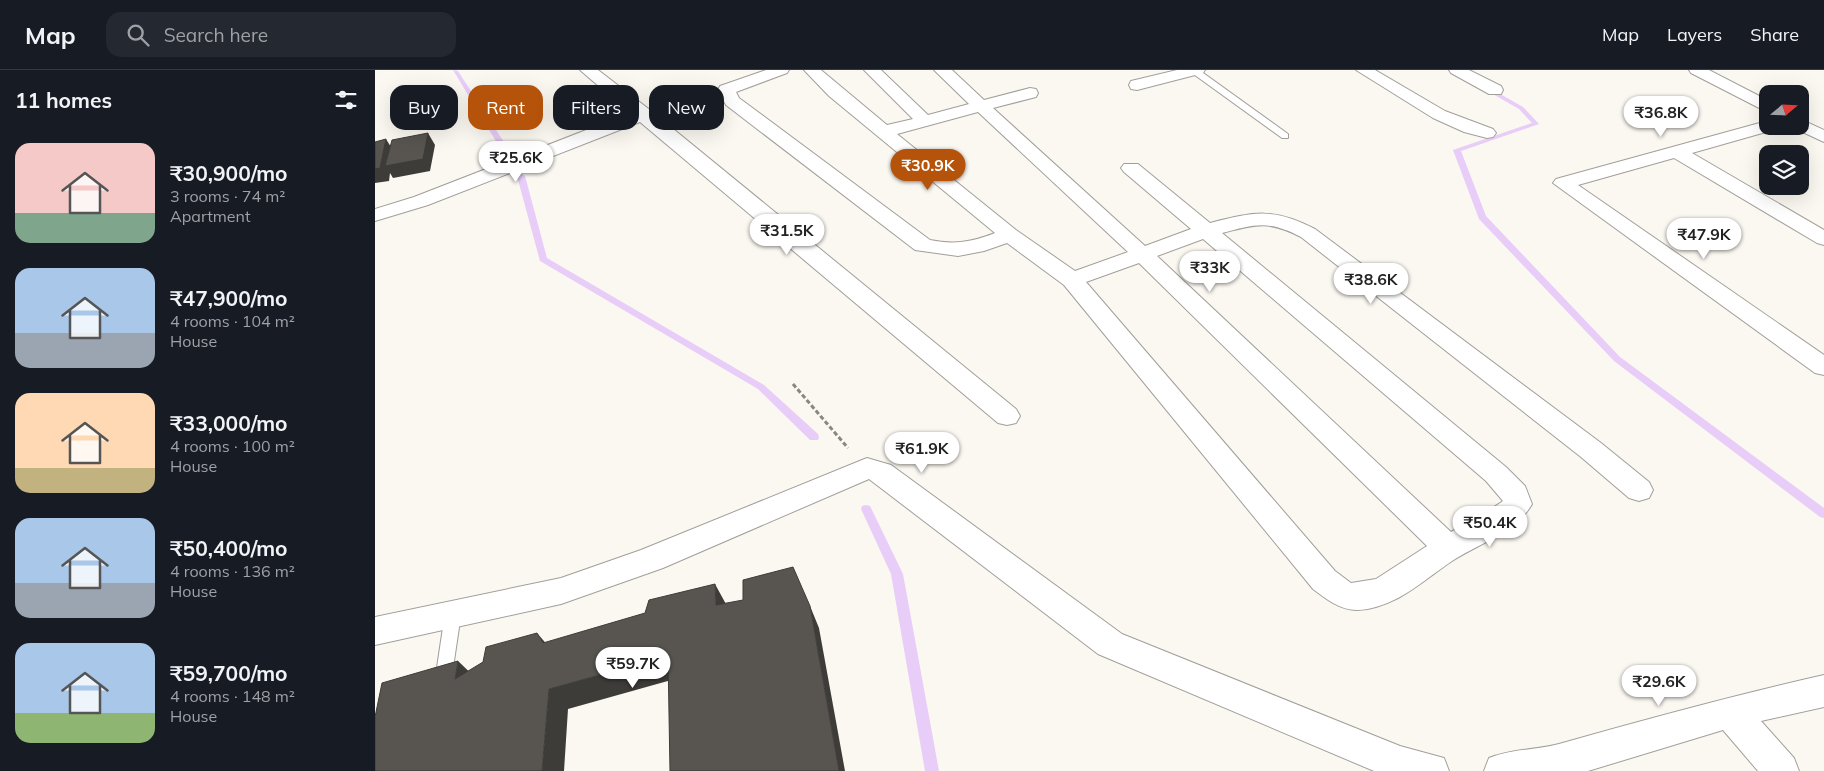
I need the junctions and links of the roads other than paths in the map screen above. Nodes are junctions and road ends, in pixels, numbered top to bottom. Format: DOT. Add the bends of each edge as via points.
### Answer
graph roads {
  1 [pos="588,70"];
  2 [pos="781,70"];
  3 [pos="811,70"];
  4 [pos="873,70"];
  5 [pos="942,70"];
  6 [pos="1196,70"];
  7 [pos="1364,70"];
  8 [pos="1457,70"];
  9 [pos="1697,70"];
  10 [pos="1137,85"];
  11 [pos="1495,90"];
  12 [pos="1030,93"];
  13 [pos="1759,103"];
  14 [pos="981,106"];
  15 [pos="644,114"];
  16 [pos="925,121"];
  17 [pos="1759,128"];
  18 [pos="1809,128"];
  19 [pos="883,132"];
  20 [pos="1487,133"];
  21 [pos="1285,136"];
  22 [pos="1824,136"];
  23 [pos="1677,151"];
  24 [pos="1131,168"];
  25 [pos="375,215"];
  26 [pos="1206,231"];
  27 [pos="1819,231"];
  28 [pos="1009,234"];
  29 [pos="1143,255"];
  30 [pos="1072,280"];
  31 [pos="1824,367"];
  32 [pos="1007,416"];
  33 [pos="1639,490"];
  34 [pos="1449,548"];
  35 [pos="453,614"];
  36 [pos="375,631"];
  37 [pos="1824,690"];
  38 [pos="441,693"];
  39 [pos="1730,712"];
  40 [pos="1431,771"];
  41 [pos="1502,771"];
  42 [pos="1781,771"];
  1 -- 15 [label="street"];
  2 -- 28 [label="street" via="726,90 727,95 923,245 949,251 976,249"];
  3 -- 19 [label="street"];
  4 -- 16 [label="street"];
  5 -- 14 [label="street"];
  6 -- 10 [label="street"];
  6 -- 21 [label="lane"];
  7 -- 20 [label="street" via="1446,118"];
  8 -- 11 [label="street"];
  9 -- 13 [label="street"];
  12 -- 14 [label="street"];
  14 -- 16 [label="street"];
  14 -- 29 [label="street"];
  15 -- 25 [label="street" via="421,202"];
  15 -- 32 [label="street"];
  16 -- 19 [label="street"];
  17 -- 23 [label="street"];
  18 -- 22 [label="street"];
  19 -- 28 [label="street"];
  23 -- 27 [label="street"];
  23 -- 31 [label="street" via="1563,183"];
  24 -- 26 [label="street"];
  26 -- 29 [label="street"];
  26 -- 33 [label="street" via="1265,218 1287,222 1308,233"];
  26 -- 34 [label="street" via="1496,474 1515,494 1517,504 1509,514"];
  28 -- 30 [label="street"];
  29 -- 30 [label="street"];
  29 -- 34 [label="street"];
  30 -- 34 [label="street" via="1324,580 1342,595 1364,596 1385,589"];
  35 -- 36 [label="street"];
  35 -- 38 [label="lane"];
  35 -- 40 [label="street" via="561,591 652,560 867,468 881,472 1110,644 1399,764"];
  37 -- 39 [label="street"];
  39 -- 41 [label="street" via="1548,766"];
  39 -- 42 [label="street"];
}
